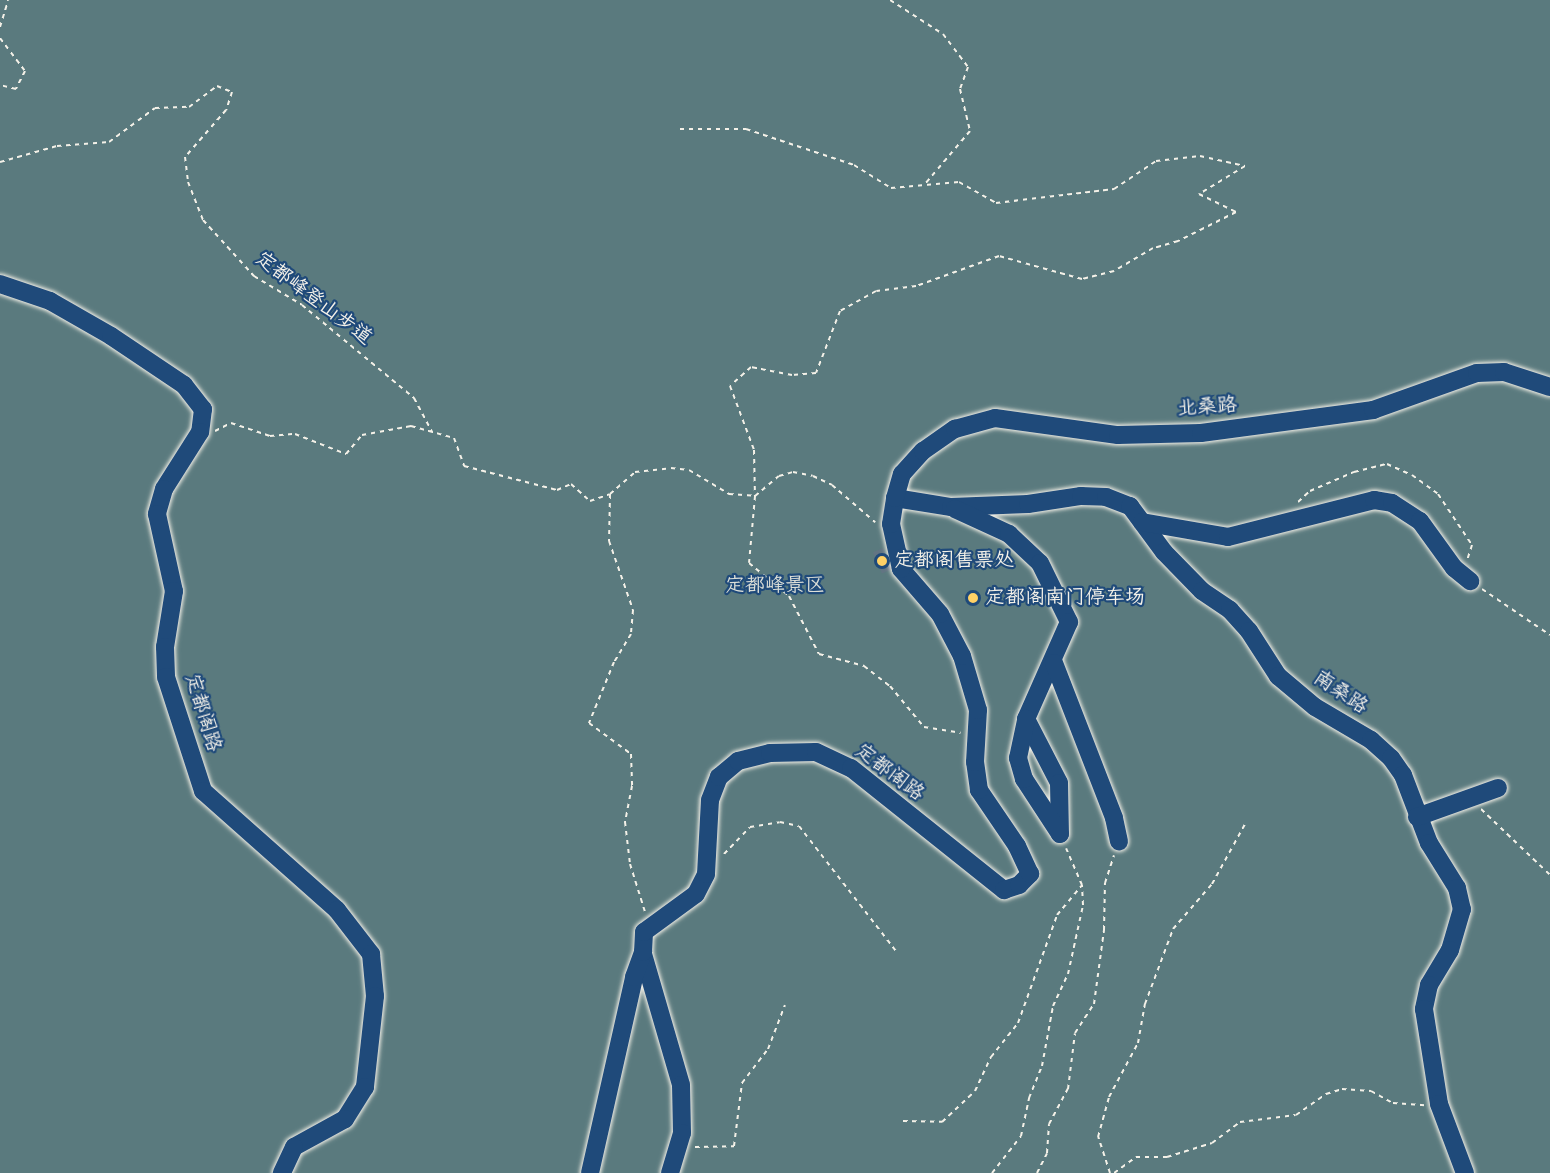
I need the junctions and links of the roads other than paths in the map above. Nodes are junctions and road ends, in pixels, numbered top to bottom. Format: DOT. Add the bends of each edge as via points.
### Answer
graph roads {
  1 [pos="0,284"];
  2 [pos="1550,387"];
  3 [pos="895,498"];
  4 [pos="951,507"];
  5 [pos="1142,522"];
  6 [pos="1470,580"];
  7 [pos="1054,663"];
  8 [pos="1026,719"];
  9 [pos="1498,788"];
  10 [pos="1417,817"];
  11 [pos="1119,842"];
  12 [pos="643,952"];
  13 [pos="282,1173"];
  14 [pos="590,1173"];
  15 [pos="670,1173"];
  16 [pos="1465,1173"];
  1 -- 13 [label="street, 定都阁路" via="50,302 111,336 184,385 202,409 200,432 164,489 157,514 174,591 165,647 166,677 202,791 337,910 371,954 375,996 365,1087 345,1119 294,1147"];
  2 -- 3 [label="street, 北桑路" via="1504,372 1477,373 1373,410 1201,433 1118,435 995,418 955,429 923,451 902,474"];
  3 -- 4 [label="street, 南桑路"];
  3 -- 12 [label="street, 定都阁路" via="891,524 901,569 940,614 962,656 978,710 979,790 1017,846 1030,873 1019,885 1004,890 851,768 816,752 770,753 738,761 719,777 711,800 706,874 696,894 644,932"];
  4 -- 5 [label="street, 南桑路" via="1106,497 1130,506"];
  4 -- 7 [label="street" via="1009,534 1040,563 1069,622"];
  5 -- 6 [label="street" via="1228,537 1374,500 1392,503 1420,521 1454,568"];
  5 -- 10 [label="street, 南桑路" via="1202,591 1230,610 1249,630 1278,676 1315,707 1371,740 1391,758 1403,774"];
  7 -- 8 [label="street"];
  7 -- 11 [label="street" via="1114,818"];
  8 -- 8 [label="street" via="1059,783 1060,834 1024,779 1018,758"];
  9 -- 10 [label="street"];
  10 -- 16 [label="street, 南桑路" via="1457,888 1462,909 1450,950 1429,985 1424,1009 1439,1104"];
  12 -- 14 [label="street"];
  12 -- 15 [label="street" via="681,1085 682,1133"];
}
